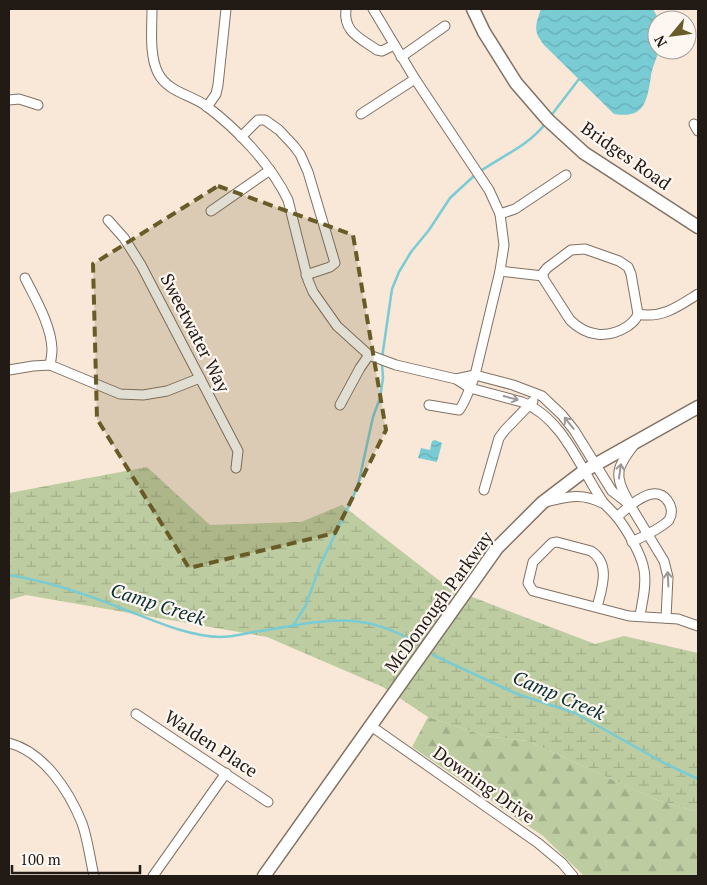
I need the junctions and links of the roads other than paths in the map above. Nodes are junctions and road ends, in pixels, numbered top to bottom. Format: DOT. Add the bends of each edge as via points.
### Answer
graph roads {
  1 [pos="152,9"];
  2 [pos="226,9"];
  3 [pos="346,9"];
  4 [pos="373,9"];
  5 [pos="475,10"];
  6 [pos="445,26"];
  7 [pos="394,45"];
  8 [pos="401,56"];
  9 [pos="415,79"];
  10 [pos="9,100"];
  11 [pos="38,105"];
  12 [pos="207,107"];
  13 [pos="361,114"];
  14 [pos="241,138"];
  15 [pos="270,170"];
  16 [pos="566,175"];
  17 [pos="212,211"];
  18 [pos="500,214"];
  19 [pos="108,220"];
  20 [pos="698,227"];
  21 [pos="500,271"];
  22 [pos="306,275"];
  23 [pos="543,276"];
  24 [pos="25,278"];
  25 [pos="698,294"];
  26 [pos="638,314"];
  27 [pos="369,355"];
  28 [pos="50,365"];
  29 [pos="9,370"];
  30 [pos="475,375"];
  31 [pos="200,378"];
  32 [pos="456,379"];
  33 [pos="470,388"];
  34 [pos="538,394"];
  35 [pos="340,405"];
  36 [pos="429,405"];
  37 [pos="530,405"];
  38 [pos="698,407"];
  39 [pos="638,440"];
  40 [pos="596,464"];
  41 [pos="236,468"];
  42 [pos="584,471"];
  43 [pos="484,490"];
  44 [pos="542,503"];
  45 [pos="604,504"];
  46 [pos="630,505"];
  47 [pos="617,517"];
  48 [pos="648,534"];
  49 [pos="632,542"];
  50 [pos="597,607"];
  51 [pos="640,616"];
  52 [pos="666,618"];
  53 [pos="698,626"];
  54 [pos="136,714"];
  55 [pos="371,726"];
  56 [pos="9,743"];
  57 [pos="226,774"];
  58 [pos="268,802"];
  59 [pos="94,876"];
  60 [pos="153,876"];
  61 [pos="264,876"];
  62 [pos="573,876"];
  1 -- 12 [label="street" via="153,49 159,75 171,89"];
  2 -- 12 [label="street" via="218,85"];
  3 -- 7 [label="street" via="346,23 351,32 377,50"];
  4 -- 7 [label="street"];
  5 -- 20 [label="street, Bridges Road" via="484,32 516,82 548,120 584,153"];
  6 -- 8 [label="street"];
  7 -- 8 [label="street"];
  8 -- 9 [label="street"];
  9 -- 13 [label="street"];
  9 -- 18 [label="street" via="489,190"];
  10 -- 11 [label="street" via="19,99"];
  12 -- 14 [label="street"];
  14 -- 15 [label="street"];
  14 -- 22 [label="street" via="258,120 265,120 288,138 304,162 335,263 330,268"];
  15 -- 17 [label="street"];
  15 -- 22 [label="street" via="288,200"];
  16 -- 18 [label="street" via="515,209"];
  18 -- 21 [label="street" via="504,239"];
  19 -- 31 [label="street, Sweetwater Way" via="142,265"];
  21 -- 23 [label="street"];
  21 -- 30 [label="street"];
  22 -- 27 [label="street" via="332,320"];
  23 -- 26 [label="street" via="570,320 589,333 617,332 635,320"];
  23 -- 26 [label="street" via="547,268 574,250 619,261 628,267 631,274"];
  24 -- 28 [label="street" via="48,333 52,349"];
  25 -- 26 [label="street" via="663,314"];
  27 -- 32 [label="street"];
  27 -- 35 [label="street"];
  28 -- 29 [label="street"];
  28 -- 31 [label="street" via="120,394 144,395 167,391"];
  30 -- 32 [label="street"];
  30 -- 33 [label="street"];
  30 -- 34 [label="street"];
  31 -- 41 [label="street, Sweetwater Way" via="238,451"];
  32 -- 33 [label="street"];
  33 -- 36 [label="street" via="459,410"];
  33 -- 37 [label="street, one-way"];
  34 -- 37 [label="street"];
  40 -- 34 [label="street, one-way" via="568,422"];
  37 -- 42 [label="street" via="544,414 556,428"];
  37 -- 43 [label="street" via="499,438"];
  38 -- 39 [label="street, McDonough Parkway"];
  39 -- 40 [label="street, McDonough Parkway"];
  46 -- 39 [label="street, one-way" via="618,472 621,462"];
  40 -- 42 [label="street, McDonough Parkway"];
  40 -- 46 [label="street" via="612,491"];
  42 -- 44 [label="street, McDonough Parkway"];
  42 -- 45 [label="street"];
  44 -- 45 [label="street" via="580,495"];
  44 -- 55 [label="street, McDonough Parkway" via="497,548"];
  45 -- 47 [label="street"];
  46 -- 47 [label="street"];
  46 -- 48 [label="street"];
  46 -- 48 [label="street" via="655,492 668,502 672,512 669,519"];
  47 -- 49 [label="street"];
  48 -- 49 [label="street"];
  52 -- 48 [label="street, one-way" via="667,567"];
  49 -- 51 [label="street" via="644,571"];
  50 -- 50 [label="street" via="531,589 528,581 534,562 552,543 595,554 604,575"];
  50 -- 51 [label="street"];
  51 -- 52 [label="street"];
  52 -- 53 [label="street"];
  54 -- 57 [label="street, Walden Place"];
  55 -- 61 [label="street, McDonough Parkway"];
  55 -- 62 [label="street, Downing Drive" via="538,844"];
  56 -- 59 [label="street" via="35,755 66,792 82,825"];
  57 -- 58 [label="street, Walden Place"];
  57 -- 60 [label="street"];
}
